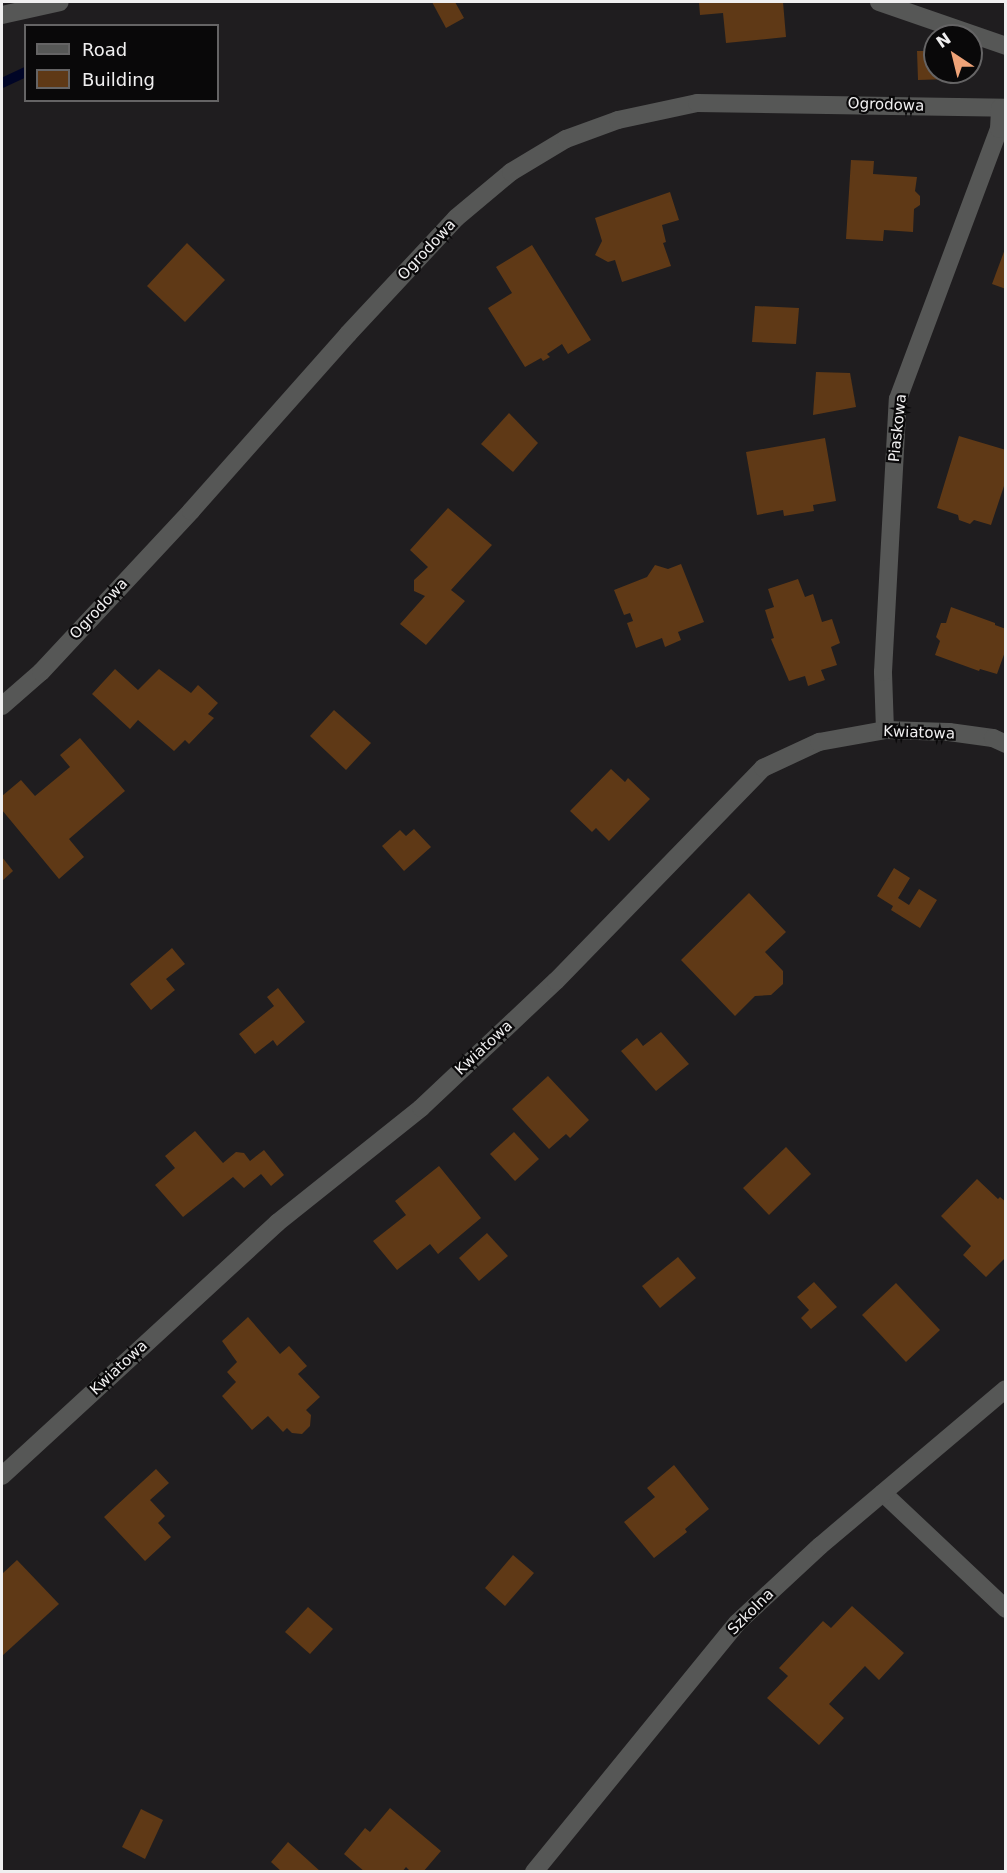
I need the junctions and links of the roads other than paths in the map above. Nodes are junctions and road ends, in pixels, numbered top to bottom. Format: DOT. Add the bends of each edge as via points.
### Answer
graph roads {
  1 [pos="60,2"];
  2 [pos="879,2"];
  3 [pos="2,15"];
  4 [pos="1005,46"];
  5 [pos="1003,108"];
  6 [pos="2,706"];
  7 [pos="885,730"];
  8 [pos="1005,744"];
  9 [pos="1005,1389"];
  10 [pos="2,1476"];
  11 [pos="883,1493"];
  12 [pos="1005,1609"];
  13 [pos="534,1872"];
  1 -- 3 [label="street"];
  2 -- 4 [label="street"];
  5 -- 6 [label="street, Ogrodowa" via="697,103 608,124 566,139 511,171 456,218 183,520 41,672"];
  5 -- 7 [label="street, Piaskowa" via="999,129 898,399 883,672"];
  7 -- 8 [label="street, Kwiatowa" via="949,732 993,738"];
  7 -- 10 [label="street, Kwiatowa" via="819,742 763,768 556,981 429,1100 277,1223"];
  9 -- 11 [label="street, Szkolna"];
  11 -- 12 [label="street"];
  11 -- 13 [label="street, Szkolna" via="737,1623"];
}
